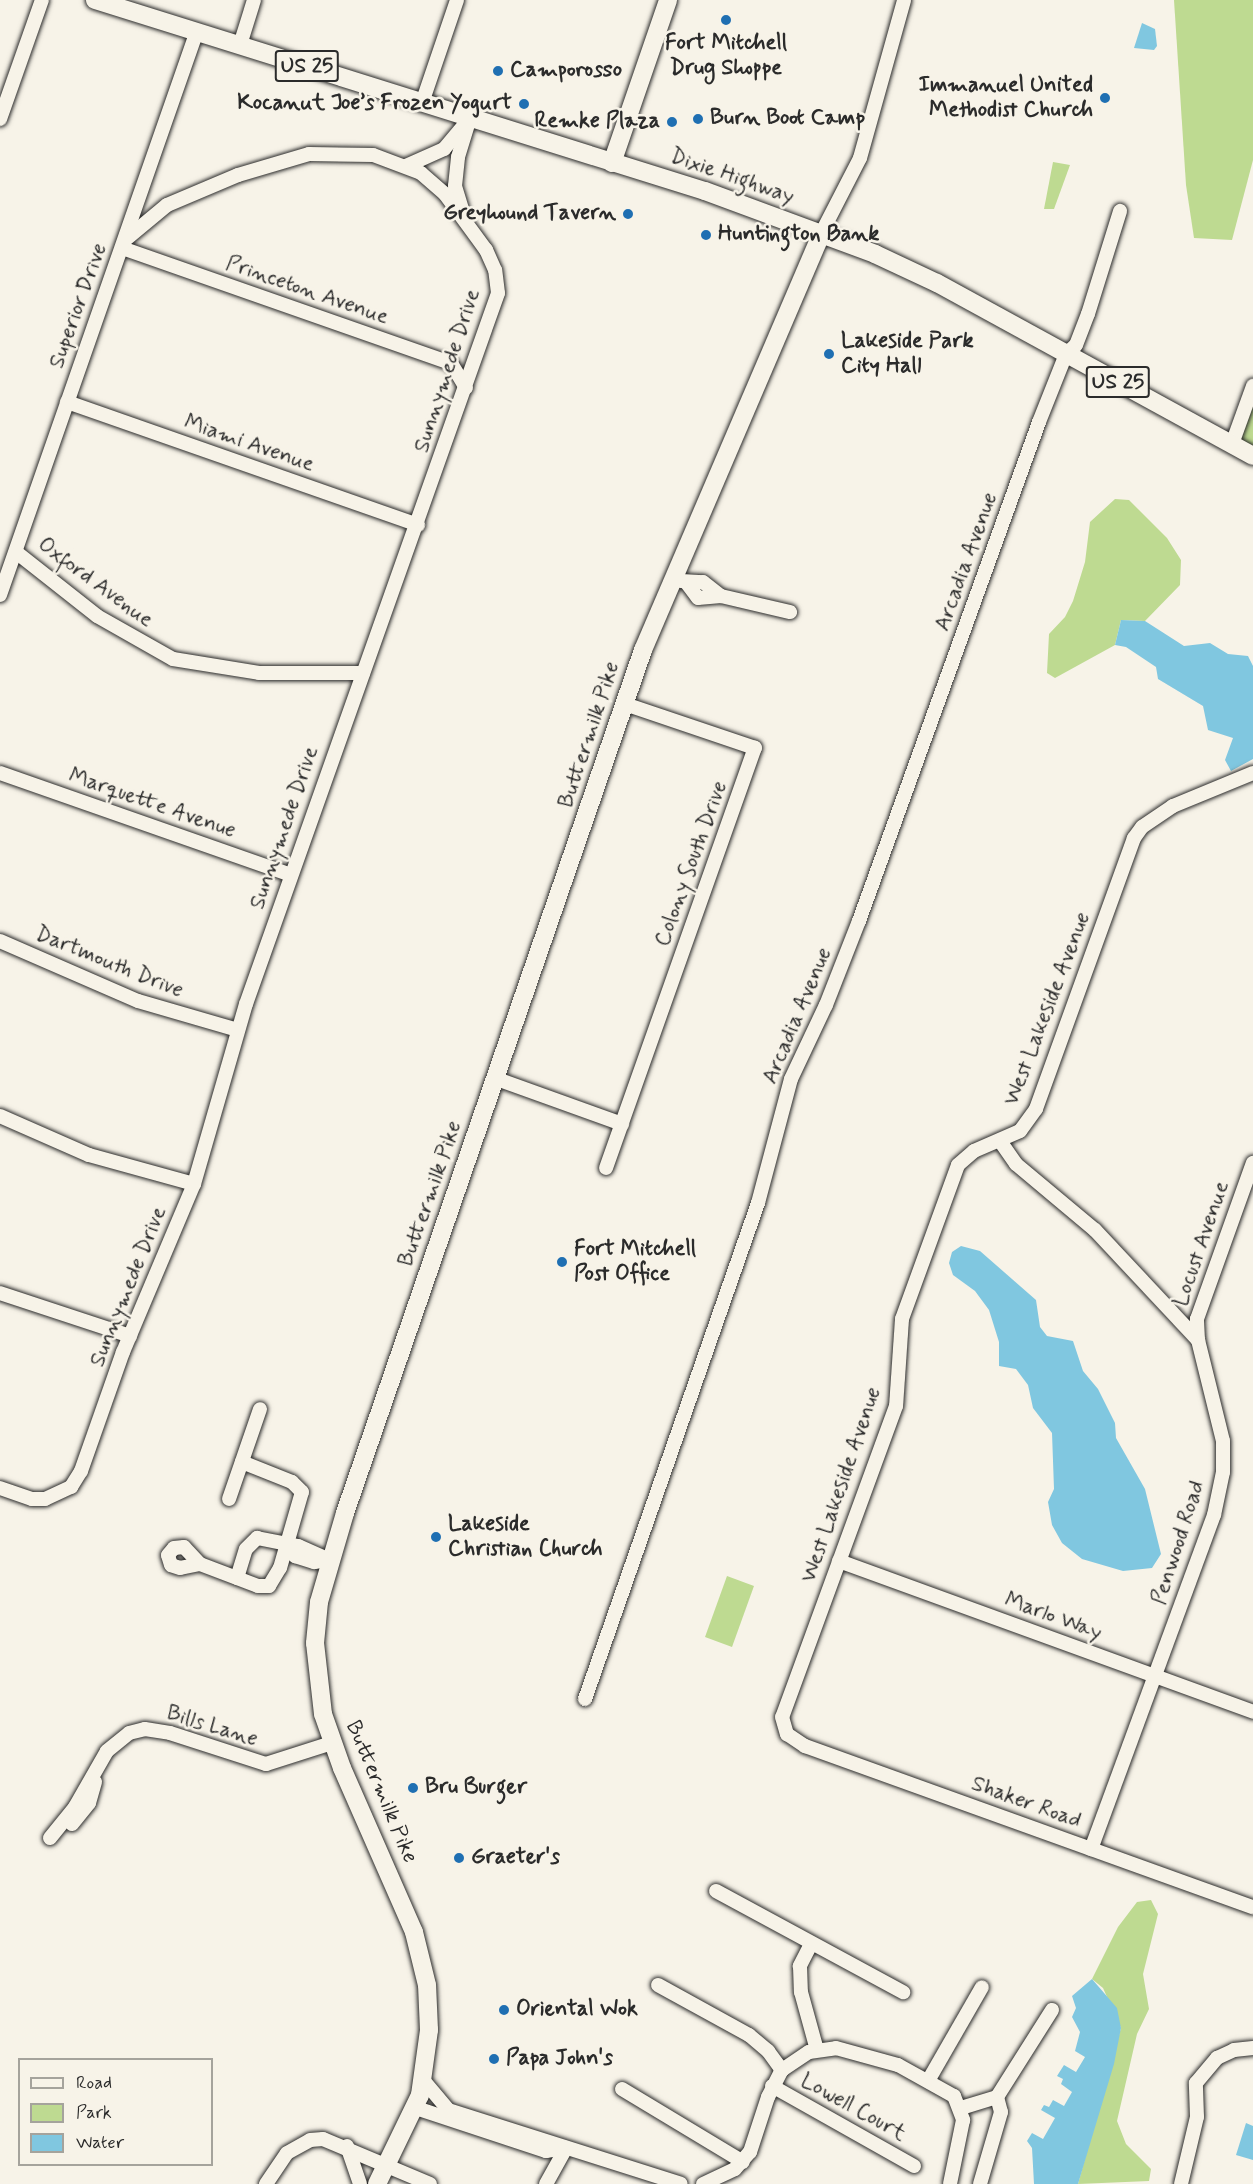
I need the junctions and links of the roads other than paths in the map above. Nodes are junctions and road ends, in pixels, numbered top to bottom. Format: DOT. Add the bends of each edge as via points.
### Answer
graph roads {
  1 [pos="42,0"];
  2 [pos="95,0"];
  3 [pos="254,0"];
  4 [pos="457,0"];
  5 [pos="668,0"];
  6 [pos="904,0"];
  7 [pos="197,32"];
  8 [pos="240,45"];
  9 [pos="422,103"];
  10 [pos="470,118"];
  11 [pos="0,119"];
  12 [pos="612,163"];
  13 [pos="406,166"];
  14 [pos="1120,211"];
  15 [pos="463,214"];
  16 [pos="821,234"];
  17 [pos="123,244"];
  18 [pos="479,351"];
  19 [pos="1066,354"];
  20 [pos="451,363"];
  21 [pos="1253,386"];
  22 [pos="466,387"];
  23 [pos="67,402"];
  24 [pos="1232,444"];
  25 [pos="1253,456"];
  26 [pos="418,525"];
  27 [pos="15,552"];
  28 [pos="679,580"];
  29 [pos="0,595"];
  30 [pos="790,612"];
  31 [pos="363,673"];
  32 [pos="625,704"];
  33 [pos="0,773"];
  34 [pos="1253,773"];
  35 [pos="291,875"];
  36 [pos="0,941"];
  37 [pos="238,1030"];
  38 [pos="497,1079"];
  39 [pos="0,1116"];
  40 [pos="622,1124"];
  41 [pos="1000,1141"];
  42 [pos="1253,1162"];
  43 [pos="606,1168"];
  44 [pos="194,1184"];
  45 [pos="0,1293"];
  46 [pos="130,1336"];
  47 [pos="1198,1341"];
  48 [pos="260,1409"];
  49 [pos="242,1462"];
  50 [pos="0,1488"];
  51 [pos="230,1499"];
  52 [pos="287,1545"];
  53 [pos="330,1560"];
  54 [pos="839,1561"];
  55 [pos="200,1564"];
  56 [pos="237,1578"];
  57 [pos="1155,1676"];
  58 [pos="585,1700"];
  59 [pos="1253,1712"];
  60 [pos="787,1734"];
  61 [pos="332,1743"];
  62 [pos="96,1774"];
  63 [pos="1091,1849"];
  64 [pos="716,1891"];
  65 [pos="1253,1908"];
  66 [pos="811,1944"];
  67 [pos="658,1985"];
  68 [pos="982,1987"];
  69 [pos="903,1992"];
  70 [pos="1052,2010"];
  71 [pos="1253,2048"];
  72 [pos="817,2050"];
  73 [pos="782,2070"];
  74 [pos="424,2081"];
  75 [pos="928,2081"];
  76 [pos="772,2086"];
  77 [pos="622,2089"];
  78 [pos="997,2097"];
  79 [pos="416,2108"];
  80 [pos="961,2108"];
  81 [pos="347,2146"];
  82 [pos="567,2148"];
  83 [pos="743,2162"];
  84 [pos="388,2164"];
  85 [pos="914,2166"];
  86 [pos="266,2184"];
  87 [pos="360,2184"];
  88 [pos="377,2184"];
  89 [pos="430,2184"];
  90 [pos="546,2184"];
  91 [pos="681,2184"];
  92 [pos="703,2184"];
  93 [pos="950,2184"];
  94 [pos="980,2184"];
  95 [pos="1181,2184"];
  1 -- 11 [label="street"];
  2 -- 7 [label="main road, Dixie Highway / US 25"];
  3 -- 8 [label="street"];
  4 -- 9 [label="street"];
  5 -- 12 [label="main road"];
  6 -- 16 [label="street" via="860,158"];
  7 -- 8 [label="main road, Dixie Highway / US 25"];
  7 -- 17 [label="street, Superior Drive"];
  8 -- 9 [label="main road, Dixie Highway / US 25"];
  9 -- 10 [label="main road, Dixie Highway / US 25"];
  10 -- 12 [label="main road, Dixie Highway / US 25"];
  10 -- 13 [label="street" via="444,149"];
  10 -- 15 [label="street" via="458,157 455,186"];
  12 -- 16 [label="main road, Dixie Highway / US 25" via="705,191"];
  13 -- 15 [label="street, Sunnymede Drive" via="432,182"];
  13 -- 17 [label="street, Sunnymede Drive" via="351,152 309,154 278,162 167,205"];
  14 -- 19 [label="street, Arcadia Avenue" via="1088,314 1076,345"];
  15 -- 18 [label="street, Sunnymede Drive" via="486,250 498,282 494,308"];
  16 -- 19 [label="main road, Dixie Highway / US 25" via="907,268"];
  16 -- 28 [label="main road, Buttermilk Pike"];
  17 -- 20 [label="street, Princeton Avenue"];
  17 -- 23 [label="street, Superior Drive"];
  18 -- 20 [label="street"];
  18 -- 22 [label="street, Sunnymede Drive"];
  19 -- 24 [label="main road, Dixie Highway / US 25"];
  19 -- 58 [label="street, Arcadia Avenue" via="859,921 791,1079 758,1203"];
  20 -- 22 [label="street"];
  21 -- 24 [label="street"];
  22 -- 26 [label="street, Sunnymede Drive"];
  23 -- 26 [label="street, Miami Avenue"];
  23 -- 27 [label="street, Superior Drive"];
  24 -- 25 [label="main road, Dixie Highway / US 25"];
  26 -- 31 [label="street, Sunnymede Drive"];
  27 -- 29 [label="street, Superior Drive"];
  27 -- 31 [label="street, Oxford Avenue" via="97,616 173,659 259,674"];
  28 -- 30 [label="street" via="698,598 721,596"];
  28 -- 32 [label="main road, Buttermilk Pike"];
  31 -- 35 [label="street, Sunnymede Drive"];
  32 -- 38 [label="main road, Buttermilk Pike"];
  32 -- 40 [label="street, Colony South Drive" via="756,748"];
  33 -- 35 [label="street, Marquette Avenue"];
  34 -- 41 [label="street, West Lakeside Avenue" via="1173,806 1147,822 1134,838 1036,1109 1020,1131"];
  35 -- 37 [label="street, Sunnymede Drive"];
  36 -- 37 [label="street, Dartmouth Drive" via="138,1001"];
  37 -- 44 [label="street, Sunnymede Drive"];
  38 -- 40 [label="street"];
  38 -- 53 [label="main road, Buttermilk Pike"];
  39 -- 44 [label="street" via="89,1155"];
  40 -- 43 [label="street, Colony South Drive"];
  41 -- 47 [label="street, Penwood Road" via="1016,1164 1095,1230"];
  41 -- 54 [label="street, West Lakeside Avenue" via="974,1151 962,1160 953,1176 902,1319 896,1406"];
  42 -- 47 [label="street, Locust Avenue" via="1197,1319"];
  44 -- 46 [label="street, Sunnymede Drive"];
  45 -- 46 [label="street"];
  46 -- 50 [label="street, Sunnymede Drive" via="81,1471 71,1487 59,1495 32,1499"];
  47 -- 57 [label="street, Penwood Road" via="1223,1441 1223,1472 1214,1515"];
  48 -- 49 [label="street"];
  49 -- 51 [label="street"];
  49 -- 52 [label="street" via="292,1482 302,1492"];
  52 -- 53 [label="street"];
  52 -- 56 [label="street" via="268,1538 252,1541"];
  52 -- 56 [label="street" via="276,1579 268,1586"];
  53 -- 61 [label="main road, Buttermilk Pike" via="319,1602 315,1643 323,1714"];
  54 -- 57 [label="street, Marlo Way"];
  54 -- 60 [label="street, West Lakeside Avenue" via="782,1717"];
  55 -- 56 [label="street"];
  57 -- 59 [label="street, Marlo Way"];
  57 -- 63 [label="street, Penwood Road"];
  60 -- 63 [label="street, Shaker Road" via="806,1746"];
  61 -- 62 [label="street, Bills Lane" via="266,1764 170,1732 145,1729 118,1740 107,1751"];
  61 -- 74 [label="main road, Buttermilk Pike" via="404,1907 422,1959 429,2014"];
  63 -- 65 [label="street, Shaker Road"];
  64 -- 66 [label="street"];
  66 -- 69 [label="street"];
  66 -- 72 [label="street" via="800,1966 801,1992"];
  67 -- 73 [label="street" via="749,2035"];
  68 -- 75 [label="street"];
  70 -- 78 [label="street"];
  71 -- 95 [label="street" via="1234,2050 1217,2058 1196,2083 1197,2117"];
  72 -- 73 [label="street"];
  72 -- 75 [label="street" via="836,2048 878,2058"];
  73 -- 76 [label="street"];
  74 -- 79 [label="main road, Buttermilk Pike"];
  74 -- 82 [label="street" via="448,2110"];
  75 -- 80 [label="street" via="954,2096"];
  76 -- 83 [label="street"];
  76 -- 85 [label="street, Lowell Court"];
  77 -- 83 [label="street"];
  78 -- 80 [label="street"];
  78 -- 94 [label="street" via="1001,2112"];
  79 -- 82 [label="street" via="546,2151"];
  79 -- 84 [label="main road, Buttermilk Pike"];
  80 -- 93 [label="street" via="963,2120"];
  81 -- 84 [label="street"];
  81 -- 86 [label="street" via="323,2139 297,2146 277,2164"];
  81 -- 87 [label="street"];
  82 -- 90 [label="street"];
  82 -- 91 [label="street"];
  83 -- 92 [label="street"];
  84 -- 88 [label="main road, Buttermilk Pike"];
  84 -- 89 [label="street"];
}
